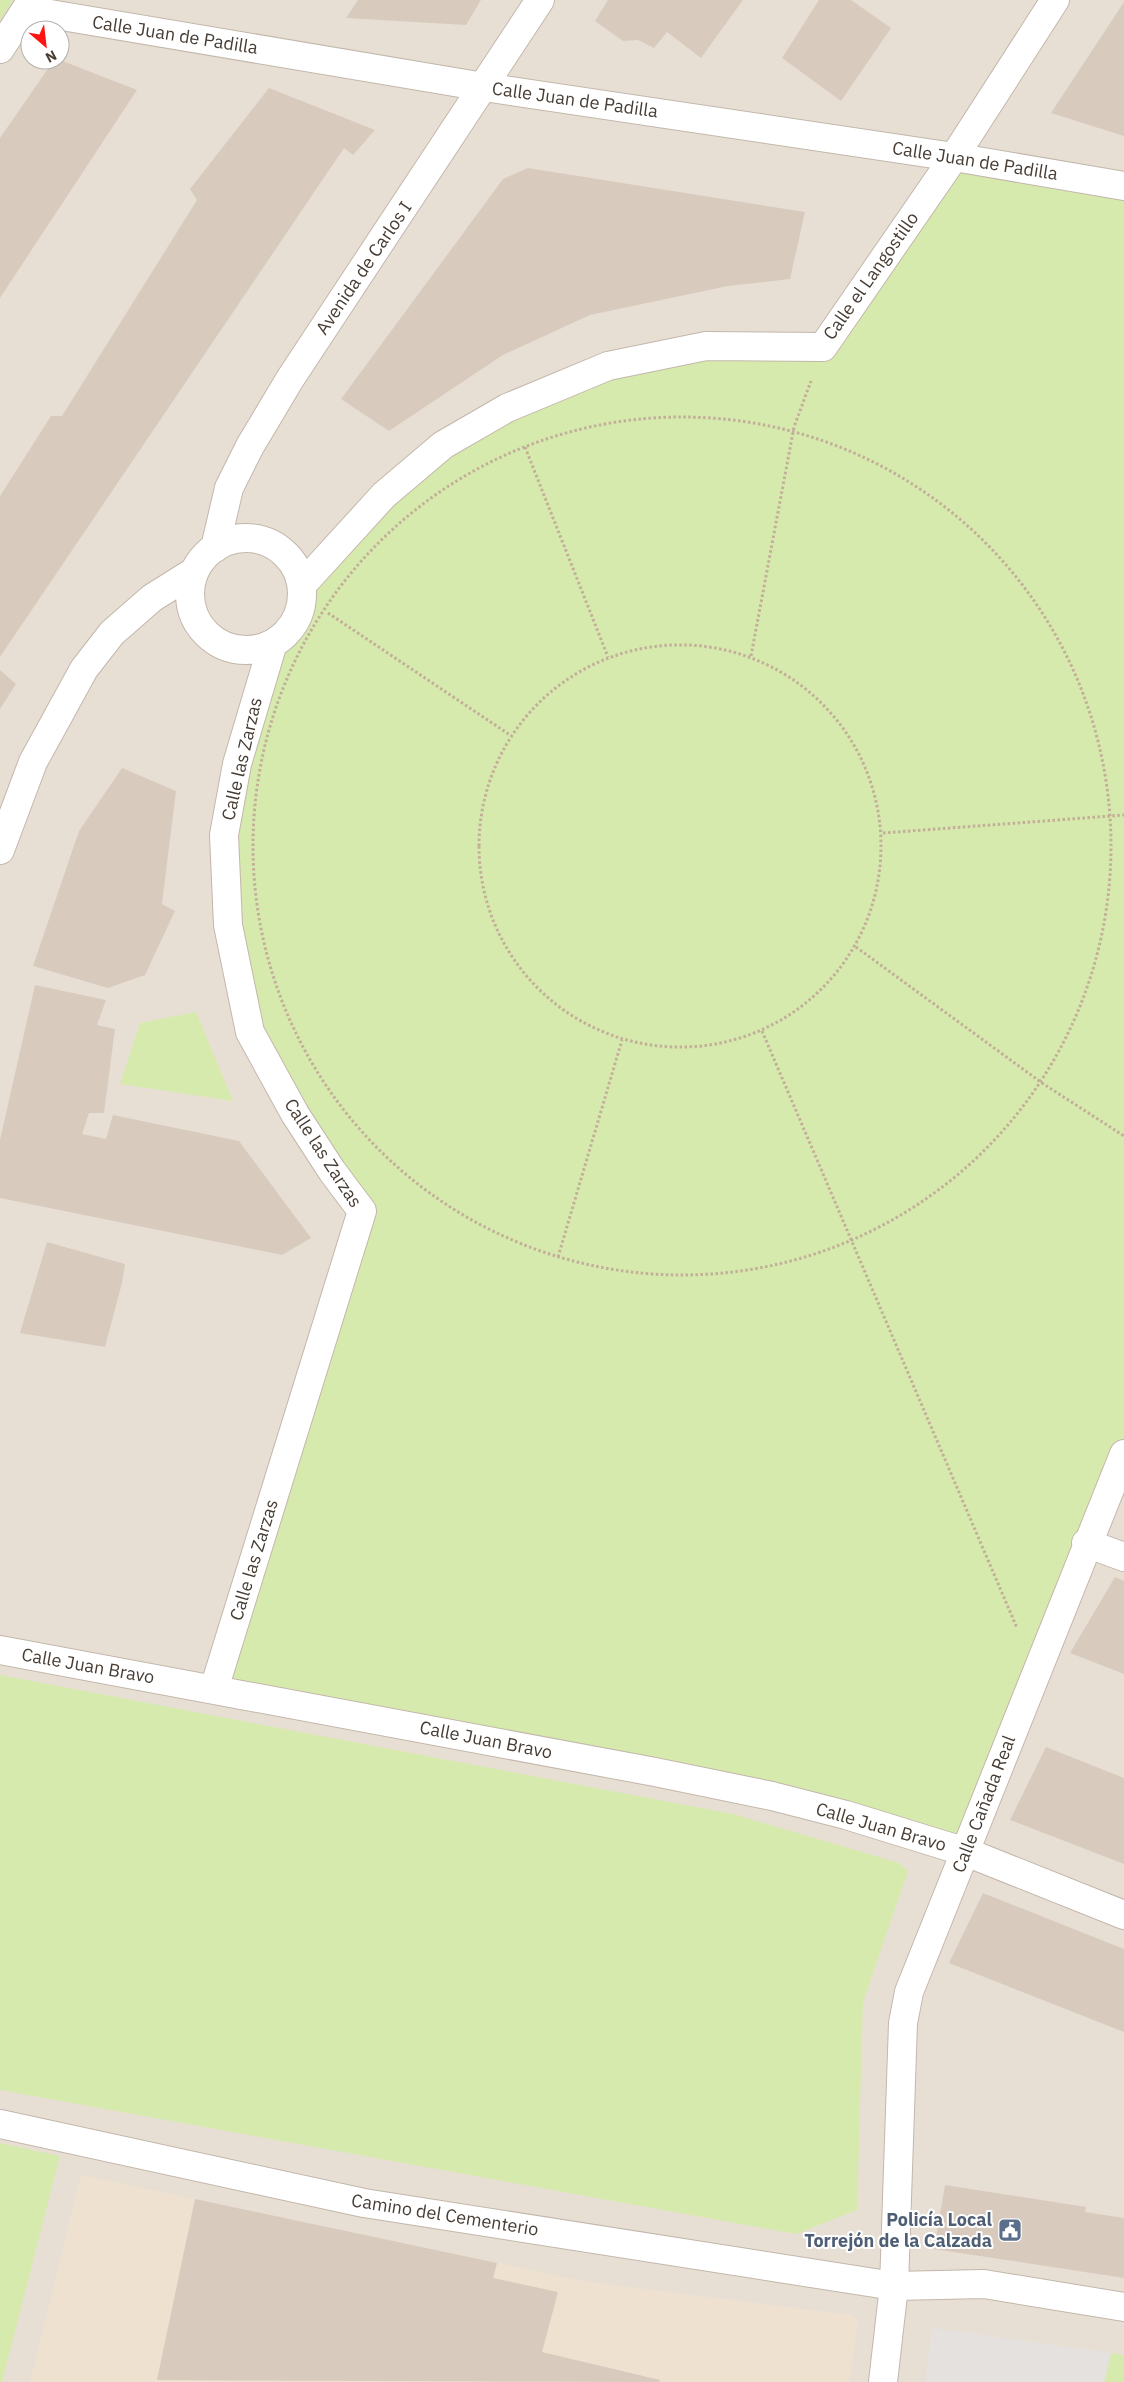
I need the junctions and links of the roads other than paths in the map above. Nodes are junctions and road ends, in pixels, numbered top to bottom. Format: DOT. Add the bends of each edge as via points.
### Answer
graph roads {
  1 [pos="540,0"];
  2 [pos="1055,0"];
  3 [pos="29,5"];
  4 [pos="0,48"];
  5 [pos="484,87"];
  6 [pos="954,157"];
  7 [pos="1124,186"];
  8 [pos="215,548"];
  9 [pos="195,571"];
  10 [pos="302,591"];
  11 [pos="273,643"];
  12 [pos="0,850"];
  13 [pos="1124,1454"];
  14 [pos="1086,1543"];
  15 [pos="1124,1557"];
  16 [pos="0,1650"];
  17 [pos="214,1689"];
  18 [pos="966,1852"];
  19 [pos="1124,1915"];
  20 [pos="0,2124"];
  21 [pos="894,2286"];
  22 [pos="1124,2307"];
  23 [pos="883,2382"];
  1 -- 5 [label="street, Avenida de Carlos I"];
  2 -- 6 [label="street, Calle el Langostillo"];
  3 -- 4 [label="street"];
  3 -- 5 [label="street, Calle Juan de Padilla"];
  5 -- 6 [label="street, Calle Juan de Padilla"];
  5 -- 8 [label="street, Avenida de Carlos I" via="290,378 250,446 229,488"];
  6 -- 7 [label="street, Calle Juan de Padilla"];
  6 -- 10 [label="street, Calle el Langostillo" via="823,347 706,346 608,366 507,408 443,445 384,495"];
  8 -- 9 [label="street"];
  8 -- 10 [label="street" via="232,540 269,543 284,553 295,567"];
  9 -- 11 [label="street" via="190,588 191,605 208,636 240,650 257,649"];
  9 -- 12 [label="street" via="152,598 112,632 84,669 33,762"];
  10 -- 11 [label="street" via="294,624"];
  11 -- 17 [label="street, Calle las Zarzas" via="237,764 224,835 228,925 250,1032 295,1114 362,1211"];
  13 -- 14 [label="street, Calle Cañada Real"];
  14 -- 15 [label="street"];
  14 -- 18 [label="street, Calle Cañada Real"];
  16 -- 17 [label="street, Calle Juan Bravo"];
  17 -- 18 [label="street, Calle Juan Bravo" via="772,1796"];
  18 -- 19 [label="street, Calle Juan Bravo"];
  18 -- 21 [label="street, Calle Cañada Real" via="909,1992 903,2023"];
  20 -- 21 [label="street, Camino del Cementerio" via="364,2202"];
  21 -- 22 [label="street, Camino del Cementerio" via="984,2284"];
  21 -- 23 [label="street, Calle Cañada Real"];
}
